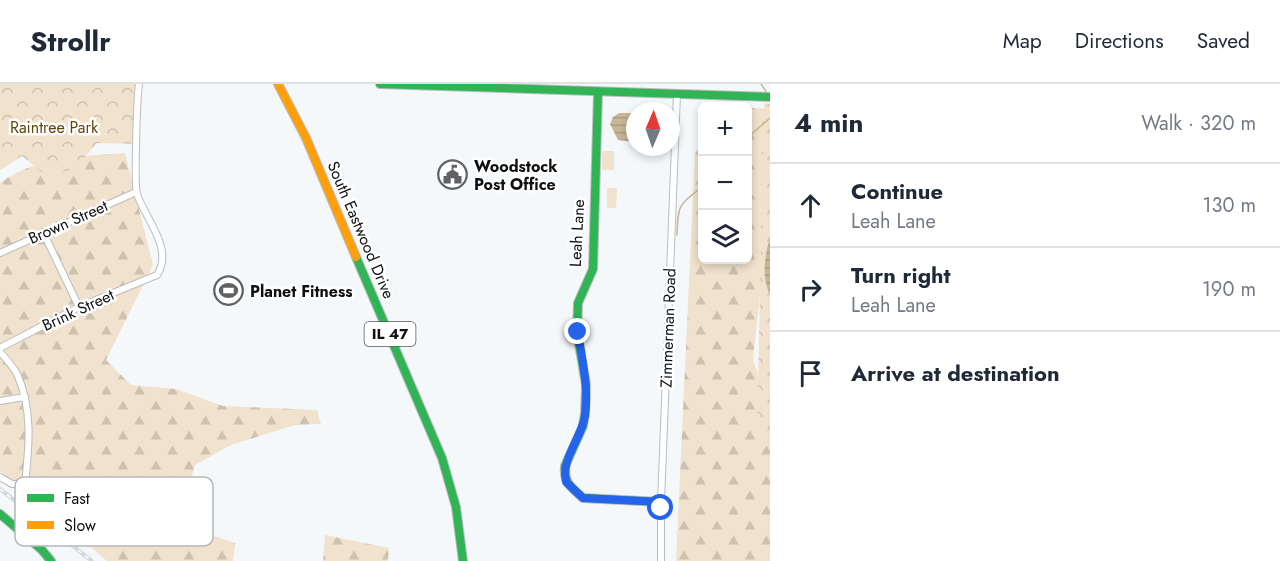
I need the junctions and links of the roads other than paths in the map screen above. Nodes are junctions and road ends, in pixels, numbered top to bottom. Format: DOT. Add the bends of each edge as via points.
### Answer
graph roads {
  1 [pos="139,84"];
  2 [pos="278,84"];
  3 [pos="380,84"];
  4 [pos="598,92"];
  5 [pos="677,94"];
  6 [pos="770,97"];
  7 [pos="136,192"];
  8 [pos="43,232"];
  9 [pos="0,253"];
  10 [pos="79,307"];
  11 [pos="0,350"];
  12 [pos="25,397"];
  13 [pos="0,401"];
  14 [pos="0,477"];
  15 [pos="26,477"];
  16 [pos="15,484"];
  17 [pos="661,502"];
  18 [pos="0,514"];
  19 [pos="15,527"];
  20 [pos="37,546"];
  21 [pos="51,561"];
  22 [pos="463,561"];
  23 [pos="661,561"];
  1 -- 7 [label="street"];
  2 -- 22 [label="street, South Eastwood Drive / IL 47" via="306,138 440,451 457,508"];
  3 -- 4 [label="street"];
  4 -- 5 [label="street"];
  4 -- 17 [label="street, Leah Lane" via="593,269 578,303 585,413 564,473 566,482 583,498"];
  5 -- 6 [label="street"];
  5 -- 17 [label="street, Zimmerman Road"];
  7 -- 8 [label="street, Brown Street"];
  7 -- 10 [label="street, Brink Street" via="164,255 163,266 157,275"];
  8 -- 9 [label="street, Brown Street"];
  8 -- 10 [label="street"];
  10 -- 11 [label="street, Brink Street"];
  11 -- 12 [label="street" via="16,372"];
  12 -- 13 [label="street"];
  12 -- 15 [label="street" via="29,432"];
  14 -- 16 [label="street"];
  17 -- 23 [label="street, Zimmerman Road"];
  18 -- 19 [label="street"];
  20 -- 21 [label="street"];
}
